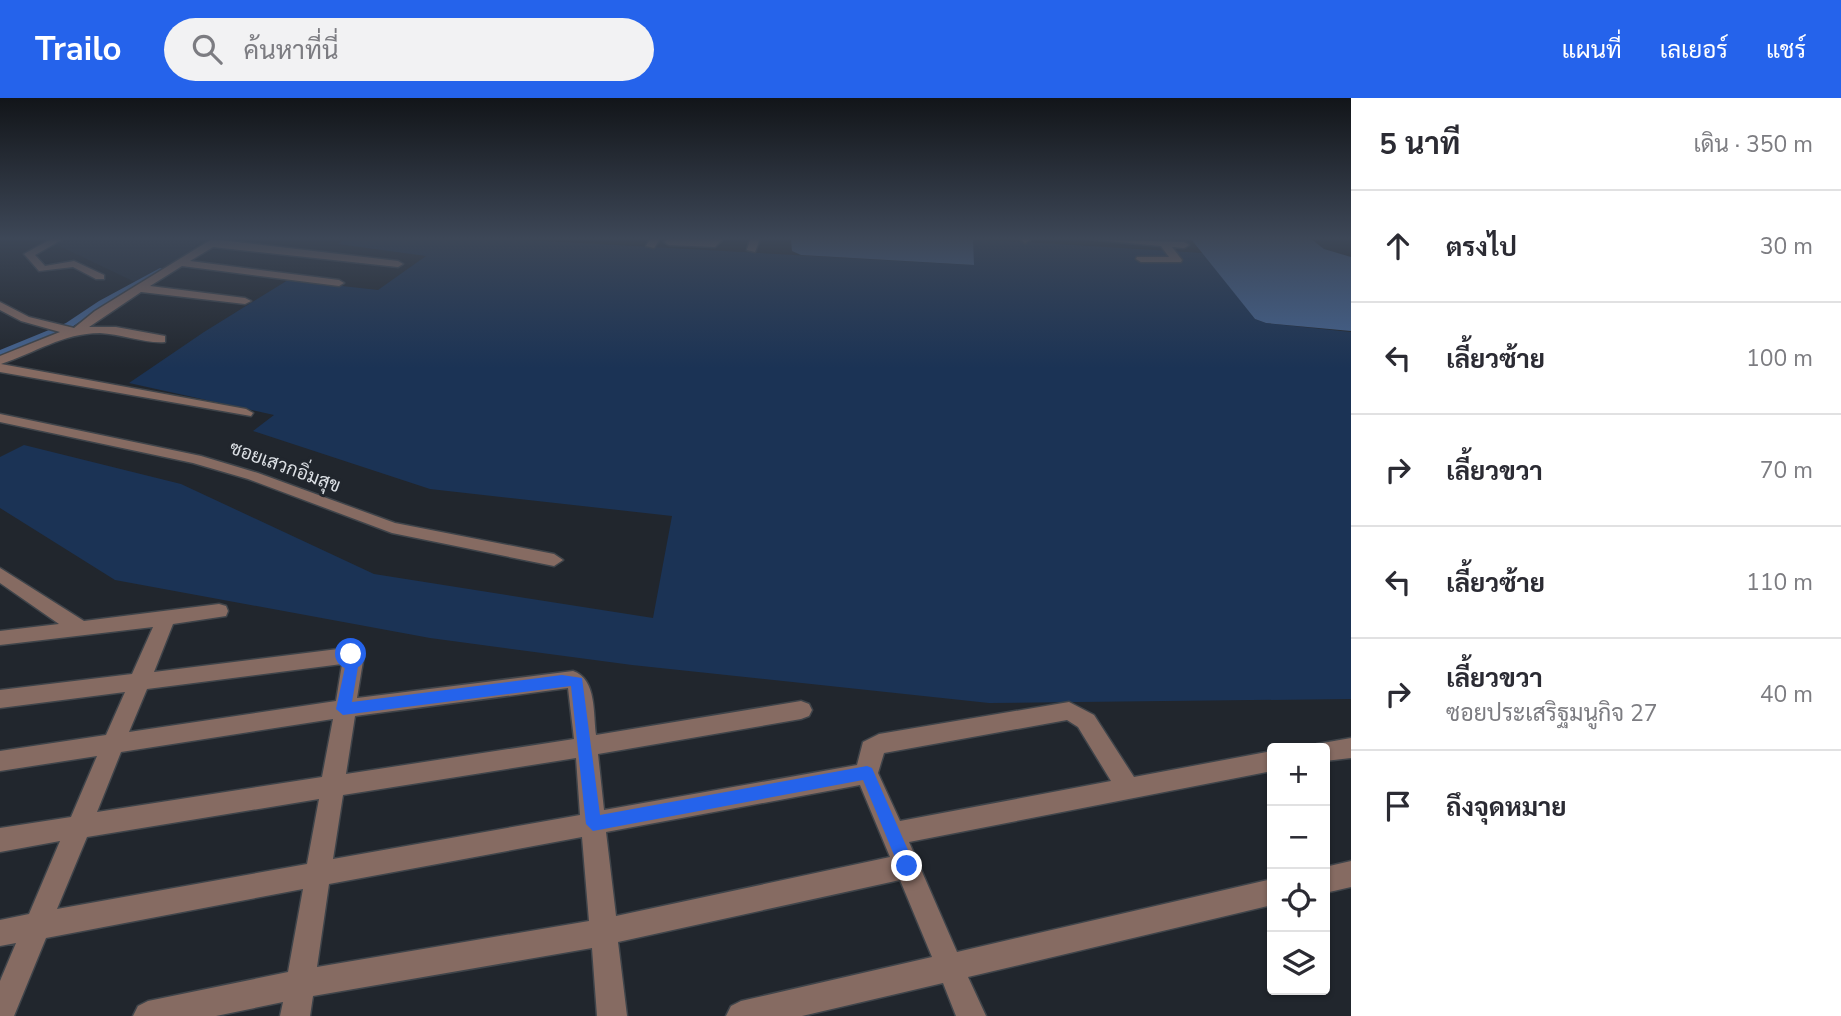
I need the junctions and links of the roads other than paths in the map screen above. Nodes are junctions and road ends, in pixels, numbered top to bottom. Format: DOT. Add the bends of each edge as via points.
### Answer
graph roads {
  1 [pos="150,282"];
  2 [pos="329,282"];
  3 [pos="339,283"];
  4 [pos="139,288"];
  5 [pos="245,300"];
  6 [pos="0,304"];
  7 [pos="74,330"];
  8 [pos="161,340"];
  9 [pos="0,361"];
  10 [pos="0,368"];
  11 [pos="246,413"];
  12 [pos="0,418"];
  13 [pos="554,560"];
  14 [pos="0,574"];
  15 [pos="23,588"];
  16 [pos="0,591"];
  17 [pos="219,611"];
  18 [pos="166,618"];
  19 [pos="80,628"];
  20 [pos="0,638"];
  21 [pos="140,680"];
  22 [pos="0,699"];
  23 [pos="343,709"];
  24 [pos="801,710"];
  25 [pos="113,743"];
  26 [pos="1351,748"];
  27 [pos="587,749"];
  28 [pos="1330,750"];
  29 [pos="0,761"];
  30 [pos="1267,762"];
  31 [pos="867,773"];
  32 [pos="335,785"];
  33 [pos="1128,788"];
  34 [pos="593,824"];
  35 [pos="78,827"];
  36 [pos="893,834"];
  37 [pos="0,840"];
  38 [pos="907,866"];
  39 [pos="1351,874"];
  40 [pos="318,876"];
  41 [pos="1330,879"];
  42 [pos="1267,893"];
  43 [pos="40,925"];
  44 [pos="604,932"];
  45 [pos="0,933"];
  46 [pos="951,968"];
  47 [pos="300,984"];
  48 [pos="0,1015"];
  49 [pos="148,1016"];
  50 [pos="295,1016"];
  51 [pos="612,1016"];
  52 [pos="741,1016"];
  53 [pos="971,1016"];
  1 -- 4 [label="street"];
  2 -- 3 [label="street"];
  4 -- 5 [label="street"];
  4 -- 7 [label="street"];
  6 -- 7 [label="street" via="25,319"];
  7 -- 8 [label="street" via="95,327"];
  7 -- 9 [label="street"];
  10 -- 11 [label="street"];
  12 -- 13 [label="street, ซอยเสวกอิ่มสุข" via="197,459 392,528"];
  14 -- 15 [label="street"];
  15 -- 16 [label="street"];
  15 -- 19 [label="street"];
  17 -- 18 [label="street"];
  18 -- 19 [label="street"];
  18 -- 21 [label="street"];
  19 -- 20 [label="street"];
  21 -- 22 [label="street"];
  21 -- 23 [label="street" via="352,654"];
  21 -- 25 [label="street"];
  23 -- 25 [label="street"];
  23 -- 27 [label="street" via="573,679 580,687"];
  23 -- 32 [label="street"];
  24 -- 27 [label="street"];
  25 -- 29 [label="street"];
  25 -- 35 [label="street"];
  26 -- 28 [label="street"];
  27 -- 32 [label="street"];
  27 -- 34 [label="street"];
  30 -- 33 [label="street"];
  31 -- 33 [label="street" via="871,749 879,744 1069,712 1086,721"];
  31 -- 34 [label="street"];
  31 -- 36 [label="street"];
  32 -- 35 [label="street"];
  32 -- 40 [label="street"];
  33 -- 36 [label="street"];
  34 -- 40 [label="street"];
  34 -- 44 [label="street"];
  35 -- 37 [label="street"];
  35 -- 43 [label="street"];
  36 -- 38 [label="street"];
  38 -- 44 [label="street"];
  38 -- 46 [label="street"];
  39 -- 41 [label="street"];
  40 -- 43 [label="street"];
  40 -- 47 [label="street"];
  42 -- 46 [label="street"];
  43 -- 45 [label="street"];
  43 -- 48 [label="street"];
  44 -- 47 [label="street"];
  44 -- 51 [label="street"];
  46 -- 52 [label="street"];
  46 -- 53 [label="street"];
  47 -- 49 [label="street"];
  47 -- 50 [label="street"];
}
